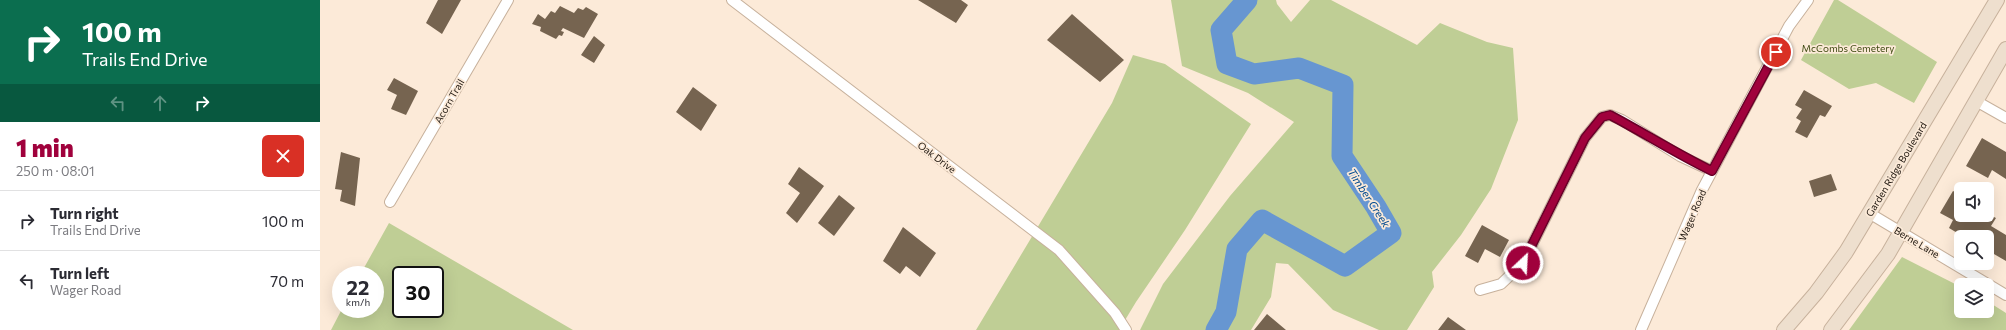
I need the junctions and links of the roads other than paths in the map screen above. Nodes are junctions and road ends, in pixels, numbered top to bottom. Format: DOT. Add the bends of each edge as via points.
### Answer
graph roads {
  1 [pos="508,0"];
  2 [pos="732,0"];
  3 [pos="1808,0"];
  4 [pos="1997,0"];
  5 [pos="2006,49"];
  6 [pos="1976,101"];
  7 [pos="2006,118"];
  8 [pos="1712,171"];
  9 [pos="390,202"];
  10 [pos="1869,213"];
  11 [pos="1901,232"];
  12 [pos="1480,290"];
  13 [pos="2006,295"];
  14 [pos="1126,330"];
  15 [pos="1641,330"];
  16 [pos="1784,330"];
  17 [pos="1831,330"];
  1 -- 9 [label="street, Acorn Trail"];
  2 -- 14 [label="street, Oak Drive" via="1059,250 1102,298"];
  3 -- 8 [label="street, Wager Road" via="1789,26"];
  4 -- 10 [label="main road, Garden Ridge Boulevard"];
  5 -- 6 [label="main road"];
  6 -- 7 [label="street"];
  6 -- 11 [label="main road"];
  8 -- 12 [label="street" via="1680,156 1622,120 1610,115 1602,117 1585,138 1523,263 1501,284"];
  8 -- 15 [label="street, Wager Road"];
  10 -- 11 [label="street, Berne Lane"];
  10 -- 16 [label="main road, Garden Ridge Boulevard" via="1846,252 1816,293"];
  11 -- 13 [label="street, Berne Lane"];
  11 -- 17 [label="main road" via="1873,277"];
}
